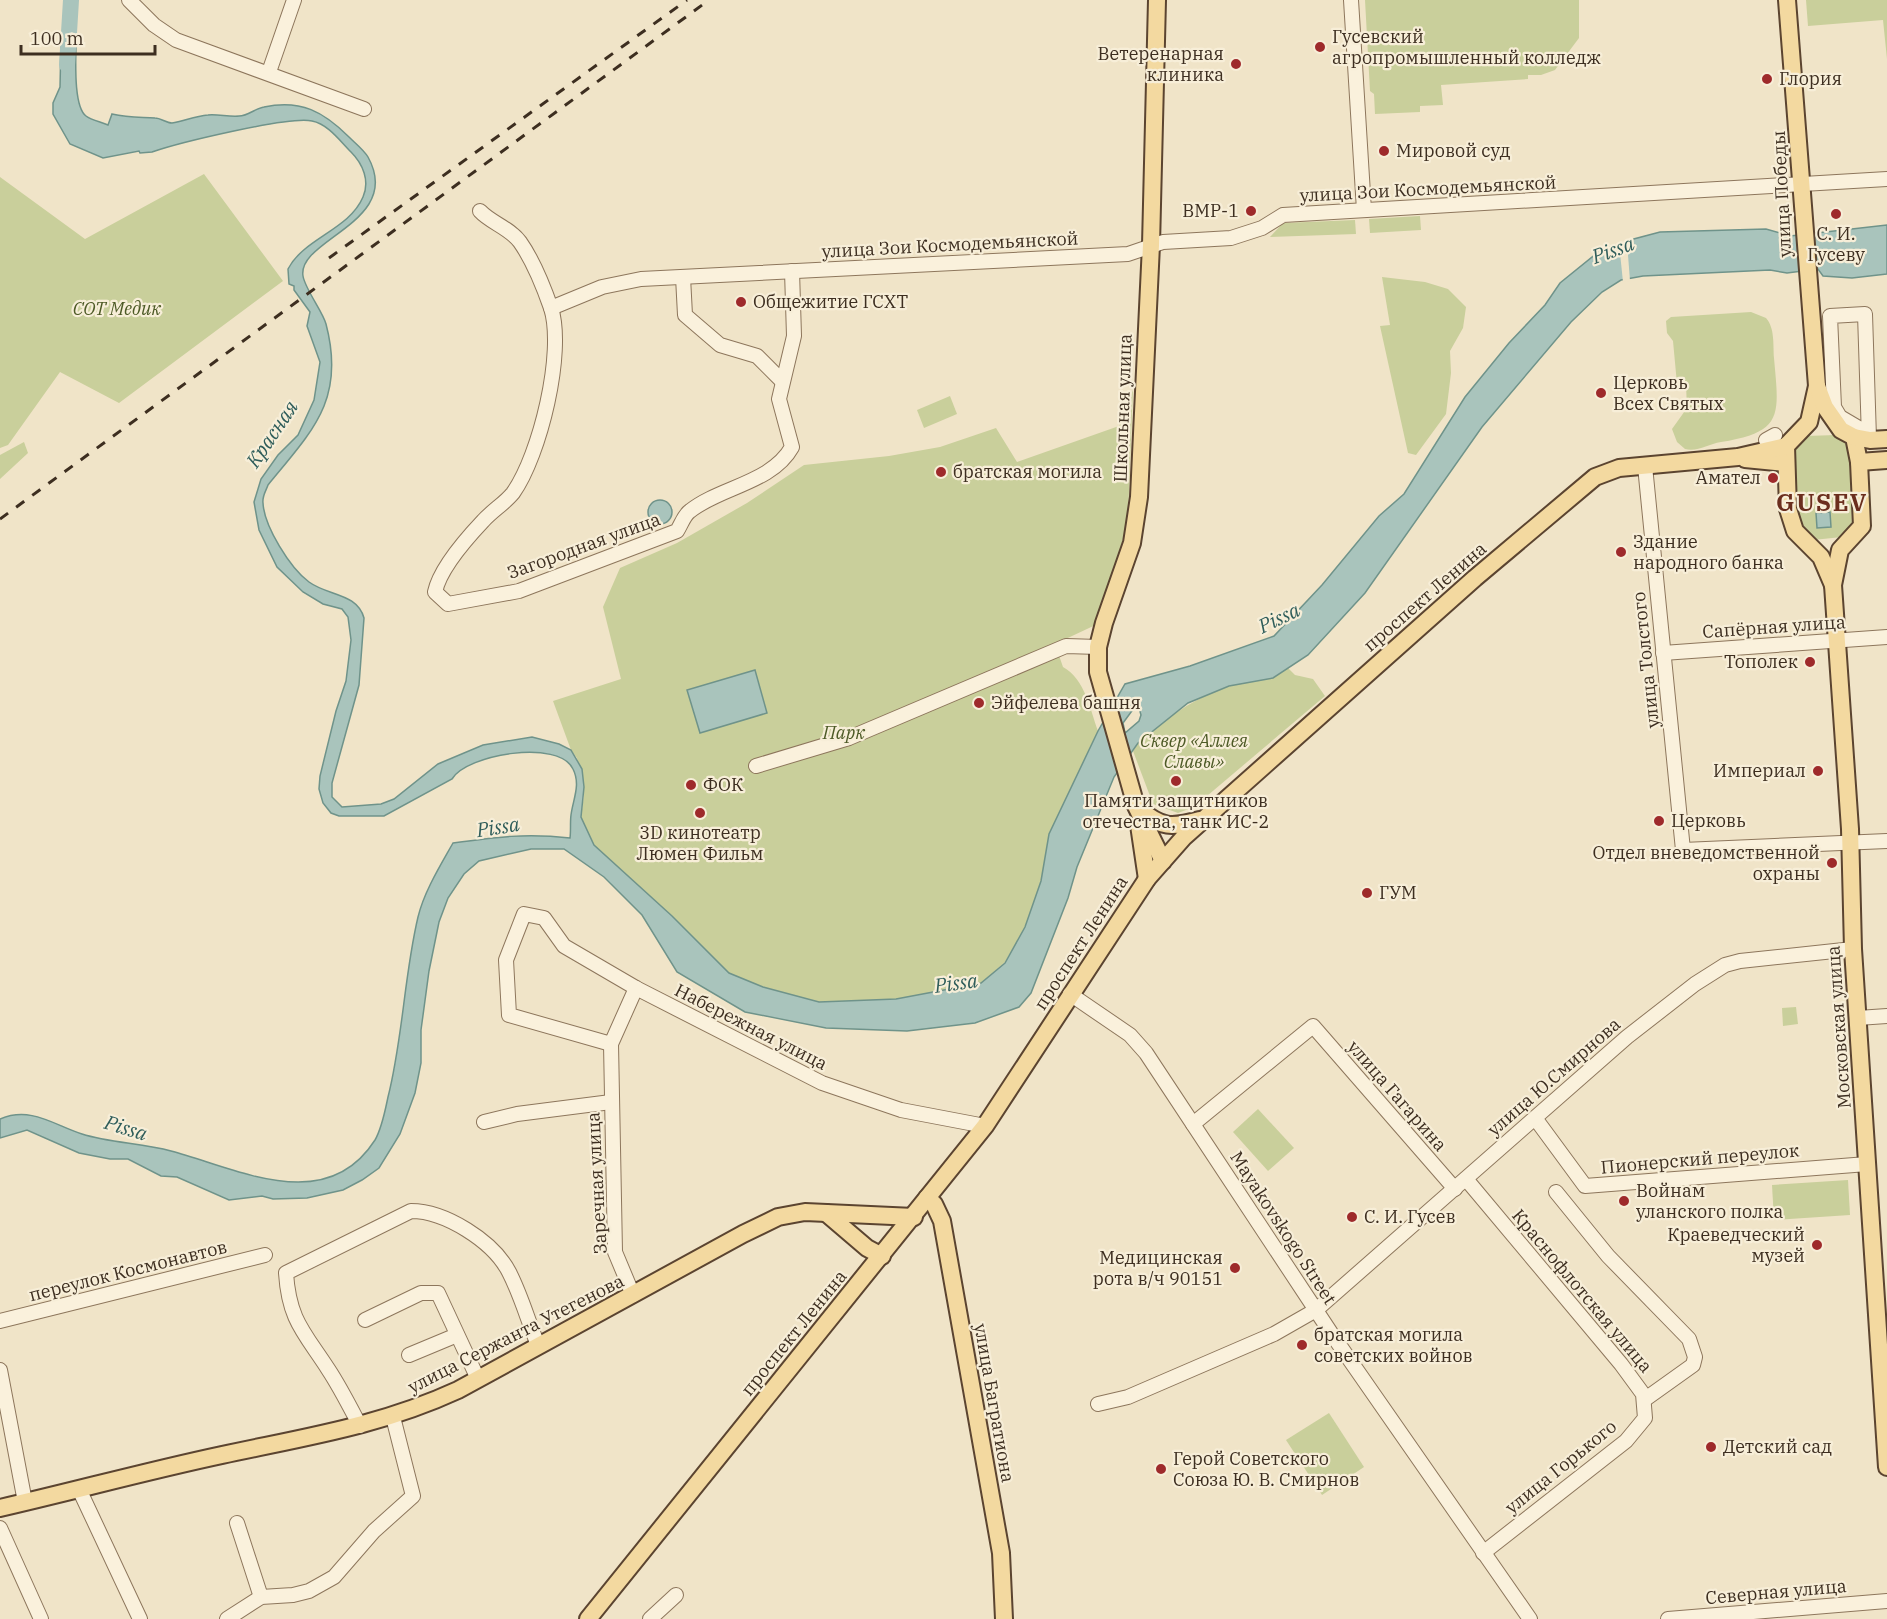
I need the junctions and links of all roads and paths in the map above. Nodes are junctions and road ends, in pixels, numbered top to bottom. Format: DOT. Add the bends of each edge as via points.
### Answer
graph roads {
  1 [pos="129,0"];
  2 [pos="294,0"];
  3 [pos="1157,0"];
  4 [pos="1351,0"];
  5 [pos="1787,0"];
  6 [pos="269,72"];
  7 [pos="364,109"];
  8 [pos="1887,179"];
  9 [pos="1803,185"];
  10 [pos="1364,210"];
  11 [pos="480,211"];
  12 [pos="1151,245"];
  13 [pos="792,271"];
  14 [pos="683,277"];
  15 [pos="551,308"];
  16 [pos="1865,314"];
  17 [pos="781,380"];
  18 [pos="1817,386"];
  19 [pos="1801,433"];
  20 [pos="1848,433"];
  21 [pos="1887,439"];
  22 [pos="1778,446"];
  23 [pos="1887,460"];
  24 [pos="1860,462"];
  25 [pos="1645,466"];
  26 [pos="1848,542"];
  27 [pos="1810,547"];
  28 [pos="1833,585"];
  29 [pos="1887,637"];
  30 [pos="1838,641"];
  31 [pos="1098,647"];
  32 [pos="1663,653"];
  33 [pos="756,766"];
  34 [pos="1136,806"];
  35 [pos="1207,818"];
  36 [pos="1887,841"];
  37 [pos="1850,843"];
  38 [pos="1163,861"];
  39 [pos="1147,879"];
  40 [pos="1853,949"];
  41 [pos="636,988"];
  42 [pos="1070,994"];
  43 [pos="1887,1016"];
  44 [pos="1858,1018"];
  45 [pos="611,1044"];
  46 [pos="611,1102"];
  47 [pos="1535,1118"];
  48 [pos="484,1122"];
  49 [pos="1193,1124"];
  50 [pos="985,1126"];
  51 [pos="1868,1164"];
  52 [pos="1460,1184"];
  53 [pos="1556,1192"];
  54 [pos="927,1198"];
  55 [pos="826,1213"];
  56 [pos="914,1217"];
  57 [pos="265,1256"];
  58 [pos="882,1256"];
  59 [pos="633,1295"];
  60 [pos="1316,1310"];
  61 [pos="365,1320"];
  62 [pos="0,1321"];
  63 [pos="457,1335"];
  64 [pos="538,1345"];
  65 [pos="409,1355"];
  66 [pos="0,1370"];
  67 [pos="478,1379"];
  68 [pos="1644,1400"];
  69 [pos="1098,1404"];
  70 [pos="393,1417"];
  71 [pos="360,1426"];
  72 [pos="1887,1467"];
  73 [pos="79,1489"];
  74 [pos="25,1502"];
  75 [pos="0,1508"];
  76 [pos="237,1523"];
  77 [pos="0,1528"];
  78 [pos="1484,1553"];
  79 [pos="676,1595"];
  80 [pos="261,1597"];
  81 [pos="1887,1601"];
  82 [pos="41,1619"];
  83 [pos="140,1619"];
  84 [pos="227,1619"];
  85 [pos="588,1619"];
  86 [pos="650,1619"];
  87 [pos="1004,1619"];
  88 [pos="1530,1619"];
  89 [pos="1668,1619"];
  1 -- 6 [label="street" via="176,40"];
  2 -- 6 [label="street"];
  3 -- 12 [label="main road, Школьная улица"];
  4 -- 10 [label="street"];
  5 -- 9 [label="main road, улица Победы"];
  6 -- 7 [label="street"];
  8 -- 9 [label="street, улица Зои Космодемьянской"];
  9 -- 10 [label="street, улица Зои Космодемьянской"];
  9 -- 18 [label="main road, улица Победы" via="1803,231"];
  10 -- 12 [label="street, улица Зои Космодемьянской" via="1283,215 1262,228 1231,238"];
  11 -- 15 [label="street" via="518,239"];
  12 -- 13 [label="street, улица Зои Космодемьянской" via="1128,254"];
  12 -- 31 [label="main road, Школьная улица" via="1139,497 1132,543"];
  13 -- 14 [label="street, улица Зои Космодемьянской"];
  13 -- 17 [label="street" via="794,336"];
  14 -- 15 [label="street, улица Зои Космодемьянской" via="641,279 602,287"];
  14 -- 17 [label="street" via="685,315 720,345 757,356"];
  15 -- 17 [label="street, Загородная улица" via="554,352 548,398 533,456 512,493 482,521 441,572 435,592 448,604 519,591 677,531 689,512 786,457 792,447 779,399"];
  16 -- 16 [label="street" via="1830,316 1834,407 1840,417 1869,438"];
  18 -- 19 [label="main road" via="1809,422"];
  18 -- 20 [label="main road" via="1825,407"];
  19 -- 20 [label="main road" via="1823,428"];
  19 -- 22 [label="main road"];
  20 -- 21 [label="main road" via="1861,440"];
  20 -- 24 [label="main road"];
  22 -- 25 [label="main road, проспект Ленина" via="1771,464 1738,458"];
  22 -- 27 [label="main road, Московская улица" via="1791,519 1800,539"];
  23 -- 24 [label="main road"];
  24 -- 26 [label="main road, Московская улица" via="1862,526"];
  25 -- 32 [label="street, улица Толстого"];
  25 -- 35 [label="main road, проспект Ленина" via="1607,471 1583,485"];
  26 -- 27 [label="main road"];
  26 -- 28 [label="main road, Московская улица" via="1838,554"];
  27 -- 28 [label="main road, Московская улица" via="1821,557"];
  28 -- 30 [label="main road, Московская улица"];
  29 -- 30 [label="street, Сапёрная улица"];
  30 -- 32 [label="street, Сапёрная улица"];
  30 -- 37 [label="main road, Московская улица"];
  31 -- 33 [label="street" via="1066,645 849,738"];
  31 -- 34 [label="main road, Школьная улица" via="1104,698"];
  32 -- 37 [label="street, улица Толстого" via="1683,850"];
  34 -- 35 [label="main road" via="1165,825 1180,826"];
  34 -- 38 [label="main road, Школьная улица"];
  34 -- 39 [label="main road, Школьная улица"];
  35 -- 38 [label="main road, проспект Ленина"];
  36 -- 37 [label="street"];
  37 -- 40 [label="main road, Московская улица"];
  38 -- 39 [label="main road, проспект Ленина"];
  39 -- 42 [label="main road, проспект Ленина"];
  40 -- 44 [label="main road, Московская улица"];
  40 -- 47 [label="street, улица Ю.Смирнова" via="1725,965 1643,1024"];
  41 -- 45 [label="street, Заречная улица"];
  41 -- 45 [label="street, Набережная улица" via="564,946 544,918 524,914 506,960 509,1015"];
  41 -- 50 [label="street, Набережная улица" via="822,1083 901,1110"];
  42 -- 49 [label="street, Mayakovskogo Street" via="1130,1035"];
  42 -- 50 [label="main road, проспект Ленина"];
  43 -- 44 [label="street"];
  44 -- 51 [label="main road, Московская улица"];
  45 -- 46 [label="street, Заречная улица"];
  46 -- 48 [label="street, Заречная улица"];
  46 -- 59 [label="street, Заречная улица" via="615,1252"];
  47 -- 51 [label="street, Пионерский переулок" via="1585,1186"];
  47 -- 52 [label="street, улица Ю.Смирнова"];
  49 -- 52 [label="street, улица Гагарина" via="1313,1026"];
  49 -- 60 [label="street, Mayakovskogo Street"];
  50 -- 54 [label="main road, проспект Ленина"];
  51 -- 72 [label="main road, Московская улица"];
  52 -- 60 [label="street, улица Ю.Смирнова"];
  52 -- 68 [label="street, Краснофлотская улица" via="1621,1364"];
  53 -- 68 [label="street, Краснофлотская улица" via="1608,1256 1689,1339 1694,1350 1693,1365"];
  54 -- 56 [label="main road, проспект Ленина"];
  54 -- 87 [label="main road, улица Багратиона" via="942,1221 1001,1553"];
  55 -- 56 [label="main road, улица Сержанта Утегенова"];
  55 -- 58 [label="main road"];
  55 -- 59 [label="main road, улица Сержанта Утегенова" via="778,1217"];
  56 -- 58 [label="main road, проспект Ленина"];
  57 -- 62 [label="street, переулок Космонавтов"];
  58 -- 85 [label="main road, проспект Ленина"];
  59 -- 64 [label="main road, улица Сержанта Утегенова"];
  60 -- 69 [label="street, улица Ю.Смирнова" via="1274,1334 1128,1397"];
  60 -- 78 [label="street, Mayakovskogo Street"];
  61 -- 63 [label="street" via="421,1293 438,1293"];
  63 -- 65 [label="street"];
  63 -- 67 [label="street"];
  64 -- 67 [label="main road, улица Сержанта Утегенова"];
  64 -- 71 [label="street" via="501,1259 446,1217 411,1211 286,1273 296,1323 327,1367"];
  66 -- 74 [label="street"];
  67 -- 70 [label="main road, улица Сержанта Утегенова"];
  68 -- 78 [label="street, улица Горького" via="1645,1418 1626,1441"];
  70 -- 71 [label="main road, улица Сержанта Утегенова"];
  70 -- 80 [label="street" via="413,1496 374,1531 334,1577 309,1591"];
  71 -- 73 [label="main road, улица Сержанта Утегенова"];
  73 -- 74 [label="main road, улица Сержанта Утегенова"];
  73 -- 83 [label="street"];
  74 -- 75 [label="main road, улица Сержанта Утегенова"];
  76 -- 80 [label="street"];
  77 -- 82 [label="street"];
  78 -- 88 [label="street, Mayakovskogo Street"];
  79 -- 86 [label="street"];
  80 -- 84 [label="street"];
  81 -- 89 [label="street, Северная улица"];
}
